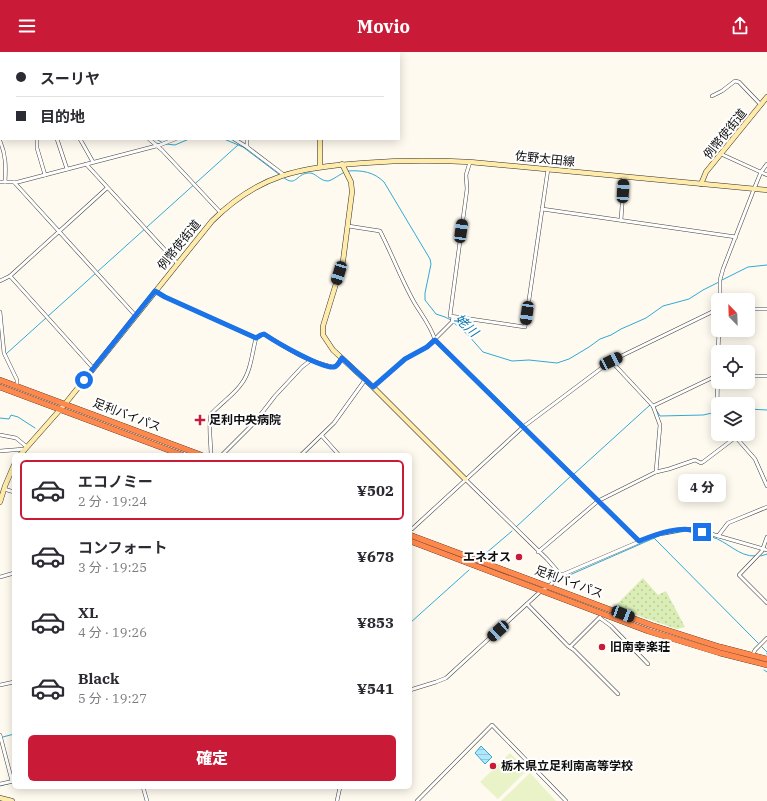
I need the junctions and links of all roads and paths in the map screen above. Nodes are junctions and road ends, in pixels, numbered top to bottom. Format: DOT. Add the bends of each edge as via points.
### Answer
graph roads {
  1 [pos="712,96"];
  2 [pos="767,97"];
  3 [pos="761,105"];
  4 [pos="37,140"];
  5 [pos="57,140"];
  6 [pos="81,140"];
  7 [pos="151,140"];
  8 [pos="172,140"];
  9 [pos="236,140"];
  10 [pos="247,140"];
  11 [pos="320,140"];
  12 [pos="0,141"];
  13 [pos="159,145"];
  14 [pos="247,147"];
  15 [pos="721,154"];
  16 [pos="94,162"];
  17 [pos="470,162"];
  18 [pos="86,164"];
  19 [pos="767,164"];
  20 [pos="320,166"];
  21 [pos="343,166"];
  22 [pos="66,169"];
  23 [pos="548,169"];
  24 [pos="761,172"];
  25 [pos="45,175"];
  26 [pos="767,175"];
  27 [pos="281,176"];
  28 [pos="624,177"];
  29 [pos="0,182"];
  30 [pos="5,182"];
  31 [pos="14,182"];
  32 [pos="701,184"];
  33 [pos="107,188"];
  34 [pos="754,189"];
  35 [pos="767,190"];
  36 [pos="542,209"];
  37 [pos="220,212"];
  38 [pos="621,220"];
  39 [pos="348,226"];
  40 [pos="58,232"];
  41 [pos="736,237"];
  42 [pos="177,263"];
  43 [pos="10,276"];
  44 [pos="0,280"];
  45 [pos="155,291"];
  46 [pos="720,293"];
  47 [pos="755,309"];
  48 [pos="767,309"];
  49 [pos="0,312"];
  50 [pos="711,312"];
  51 [pos="135,315"];
  52 [pos="453,317"];
  53 [pos="0,323"];
  54 [pos="256,338"];
  55 [pos="435,340"];
  56 [pos="342,358"];
  57 [pos="311,360"];
  58 [pos="611,361"];
  59 [pos="93,368"];
  60 [pos="755,376"];
  61 [pos="767,376"];
  62 [pos="711,378"];
  63 [pos="0,380"];
  64 [pos="365,380"];
  65 [pos="18,386"];
  66 [pos="0,387"];
  67 [pos="373,387"];
  68 [pos="65,404"];
  69 [pos="653,406"];
  70 [pos="60,409"];
  71 [pos="523,427"];
  72 [pos="0,435"];
  73 [pos="322,436"];
  74 [pos="732,441"];
  75 [pos="739,441"];
  76 [pos="26,448"];
  77 [pos="0,452"];
  78 [pos="22,453"];
  79 [pos="177,453"];
  80 [pos="196,453"];
  81 [pos="211,453"];
  82 [pos="224,453"];
  83 [pos="303,453"];
  84 [pos="337,453"];
  85 [pos="12,469"];
  86 [pos="656,472"];
  87 [pos="465,479"];
  88 [pos="767,486"];
  89 [pos="3,487"];
  90 [pos="598,501"];
  91 [pos="0,502"];
  92 [pos="767,506"];
  93 [pos="412,528"];
  94 [pos="412,536"];
  95 [pos="718,536"];
  96 [pos="767,537"];
  97 [pos="639,541"];
  98 [pos="412,542"];
  99 [pos="765,549"];
  100 [pos="538,552"];
  101 [pos="12,574"];
  102 [pos="561,575"];
  103 [pos="0,577"];
  104 [pos="550,587"];
  105 [pos="541,591"];
  106 [pos="767,603"];
  107 [pos="527,604"];
  108 [pos="601,616"];
  109 [pos="767,638"];
  110 [pos="570,647"];
  111 [pos="752,656"];
  112 [pos="767,659"];
  113 [pos="648,664"];
  114 [pos="767,665"];
  115 [pos="12,683"];
  116 [pos="0,686"];
  117 [pos="412,689"];
  118 [pos="618,694"];
  119 [pos="0,735"];
  120 [pos="12,777"];
  121 [pos="12,781"];
  122 [pos="0,784"];
  123 [pos="144,789"];
  124 [pos="340,789"];
  125 [pos="0,798"];
  126 [pos="12,801"];
  127 [pos="147,801"];
  128 [pos="337,801"];
  129 [pos="417,801"];
  130 [pos="566,801"];
  1 -- 3 [label="street" via="735,81"];
  2 -- 3 [label="main road, 例幣使街道"];
  3 -- 15 [label="main road, 例幣使街道"];
  4 -- 25 [label="street"];
  5 -- 22 [label="street"];
  6 -- 16 [label="street"];
  7 -- 13 [label="street"];
  8 -- 13 [label="street"];
  9 -- 14 [label="street"];
  10 -- 14 [label="street"];
  11 -- 20 [label="main road"];
  12 -- 30 [label="street" via="7,164"];
  13 -- 16 [label="street"];
  13 -- 37 [label="street"];
  14 -- 27 [label="street"];
  15 -- 24 [label="street"];
  15 -- 32 [label="main road, 例幣使街道" via="703,176"];
  16 -- 18 [label="street"];
  17 -- 21 [label="main road, 佐野太田線" via="407,160"];
  17 -- 23 [label="main road, 佐野太田線"];
  17 -- 52 [label="street" via="466,175 467,189 450,316"];
  18 -- 22 [label="street"];
  18 -- 33 [label="street"];
  19 -- 24 [label="street"];
  20 -- 21 [label="main road, 佐野太田線"];
  20 -- 27 [label="main road, 例幣使街道"];
  21 -- 39 [label="main road" via="352,188"];
  22 -- 25 [label="street"];
  23 -- 28 [label="main road, 佐野太田線"];
  23 -- 36 [label="street"];
  24 -- 26 [label="street"];
  24 -- 34 [label="street"];
  25 -- 31 [label="street"];
  27 -- 37 [label="main road, 例幣使街道" via="248,192"];
  28 -- 32 [label="main road, 佐野太田線"];
  28 -- 38 [label="street"];
  29 -- 30 [label="street"];
  30 -- 31 [label="street"];
  31 -- 40 [label="street"];
  32 -- 34 [label="main road, 佐野太田線"];
  33 -- 40 [label="street"];
  33 -- 42 [label="street"];
  34 -- 35 [label="main road, 佐野太田線"];
  34 -- 41 [label="street"];
  36 -- 38 [label="street"];
  36 -- 52 [label="street" via="525,327"];
  37 -- 42 [label="main road, 例幣使街道"];
  38 -- 41 [label="street"];
  39 -- 55 [label="street" via="380,231 414,302 433,331"];
  39 -- 56 [label="main road" via="343,261 322,331 328,344"];
  40 -- 43 [label="street"];
  40 -- 51 [label="street"];
  41 -- 46 [label="street" via="720,280"];
  42 -- 45 [label="main road, 例幣使街道"];
  43 -- 44 [label="street"];
  43 -- 59 [label="street"];
  45 -- 51 [label="main road, 例幣使街道"];
  45 -- 54 [label="street"];
  47 -- 48 [label="street"];
  49 -- 53 [label="street"];
  50 -- 58 [label="street"];
  51 -- 59 [label="main road, 例幣使街道"];
  52 -- 55 [label="street" via="452,322"];
  53 -- 65 [label="street" via="5,354"];
  54 -- 57 [label="street" via="264,334"];
  54 -- 81 [label="street" via="247,375 237,390 211,414"];
  55 -- 67 [label="street" via="405,359"];
  55 -- 71 [label="street"];
  56 -- 57 [label="street" via="334,367"];
  56 -- 64 [label="main road"];
  57 -- 82 [label="street"];
  58 -- 69 [label="street"];
  58 -- 71 [label="street"];
  59 -- 68 [label="main road, 例幣使街道"];
  60 -- 61 [label="street"];
  62 -- 69 [label="street"];
  63 -- 65 [label="highway, 足利バイパス"];
  64 -- 67 [label="main road"];
  64 -- 73 [label="street"];
  65 -- 68 [label="highway, 足利バイパス"];
  66 -- 70 [label="highway, 足利バイパス"];
  67 -- 87 [label="main road"];
  68 -- 70 [label="main road, 例幣使街道"];
  68 -- 80 [label="highway, 足利バイパス"];
  69 -- 86 [label="street" via="660,425"];
  70 -- 76 [label="main road, 例幣使街道"];
  70 -- 79 [label="highway, 足利バイパス"];
  71 -- 87 [label="street"];
  71 -- 90 [label="street"];
  72 -- 76 [label="street" via="16,438"];
  73 -- 83 [label="street"];
  73 -- 84 [label="street"];
  74 -- 86 [label="street" via="700,463 694,460"];
  75 -- 88 [label="street" via="754,459"];
  76 -- 77 [label="street"];
  76 -- 78 [label="main road, 例幣使街道"];
  85 -- 89 [label="main road"];
  86 -- 90 [label="street"];
  87 -- 93 [label="street"];
  87 -- 100 [label="street"];
  89 -- 91 [label="main road"];
  90 -- 97 [label="street"];
  90 -- 100 [label="street"];
  92 -- 95 [label="street" via="728,523"];
  94 -- 104 [label="highway, 足利バイパス"];
  95 -- 97 [label="street" via="689,528"];
  95 -- 99 [label="street"];
  96 -- 99 [label="street"];
  97 -- 102 [label="street"];
  98 -- 105 [label="highway, 足利バイパス"];
  99 -- 106 [label="street" via="739,575"];
  100 -- 102 [label="street"];
  101 -- 103 [label="street"];
  102 -- 104 [label="street"];
  104 -- 105 [label="street"];
  104 -- 111 [label="highway, 足利バイパス" via="678,634"];
  105 -- 107 [label="street"];
  105 -- 108 [label="highway, 足利バイパス"];
  107 -- 110 [label="street"];
  107 -- 117 [label="street" via="446,678"];
  108 -- 110 [label="street"];
  108 -- 113 [label="street"];
  108 -- 114 [label="highway, 足利バイパス" via="684,643"];
  109 -- 111 [label="street"];
  110 -- 118 [label="street"];
  111 -- 112 [label="highway, 足利バイパス"];
  115 -- 116 [label="street"];
  119 -- 120 [label="street"];
  121 -- 122 [label="street"];
  123 -- 127 [label="street"];
  124 -- 128 [label="street"];
  125 -- 126 [label="main road"];
  129 -- 130 [label="street" via="492,725"];
}
